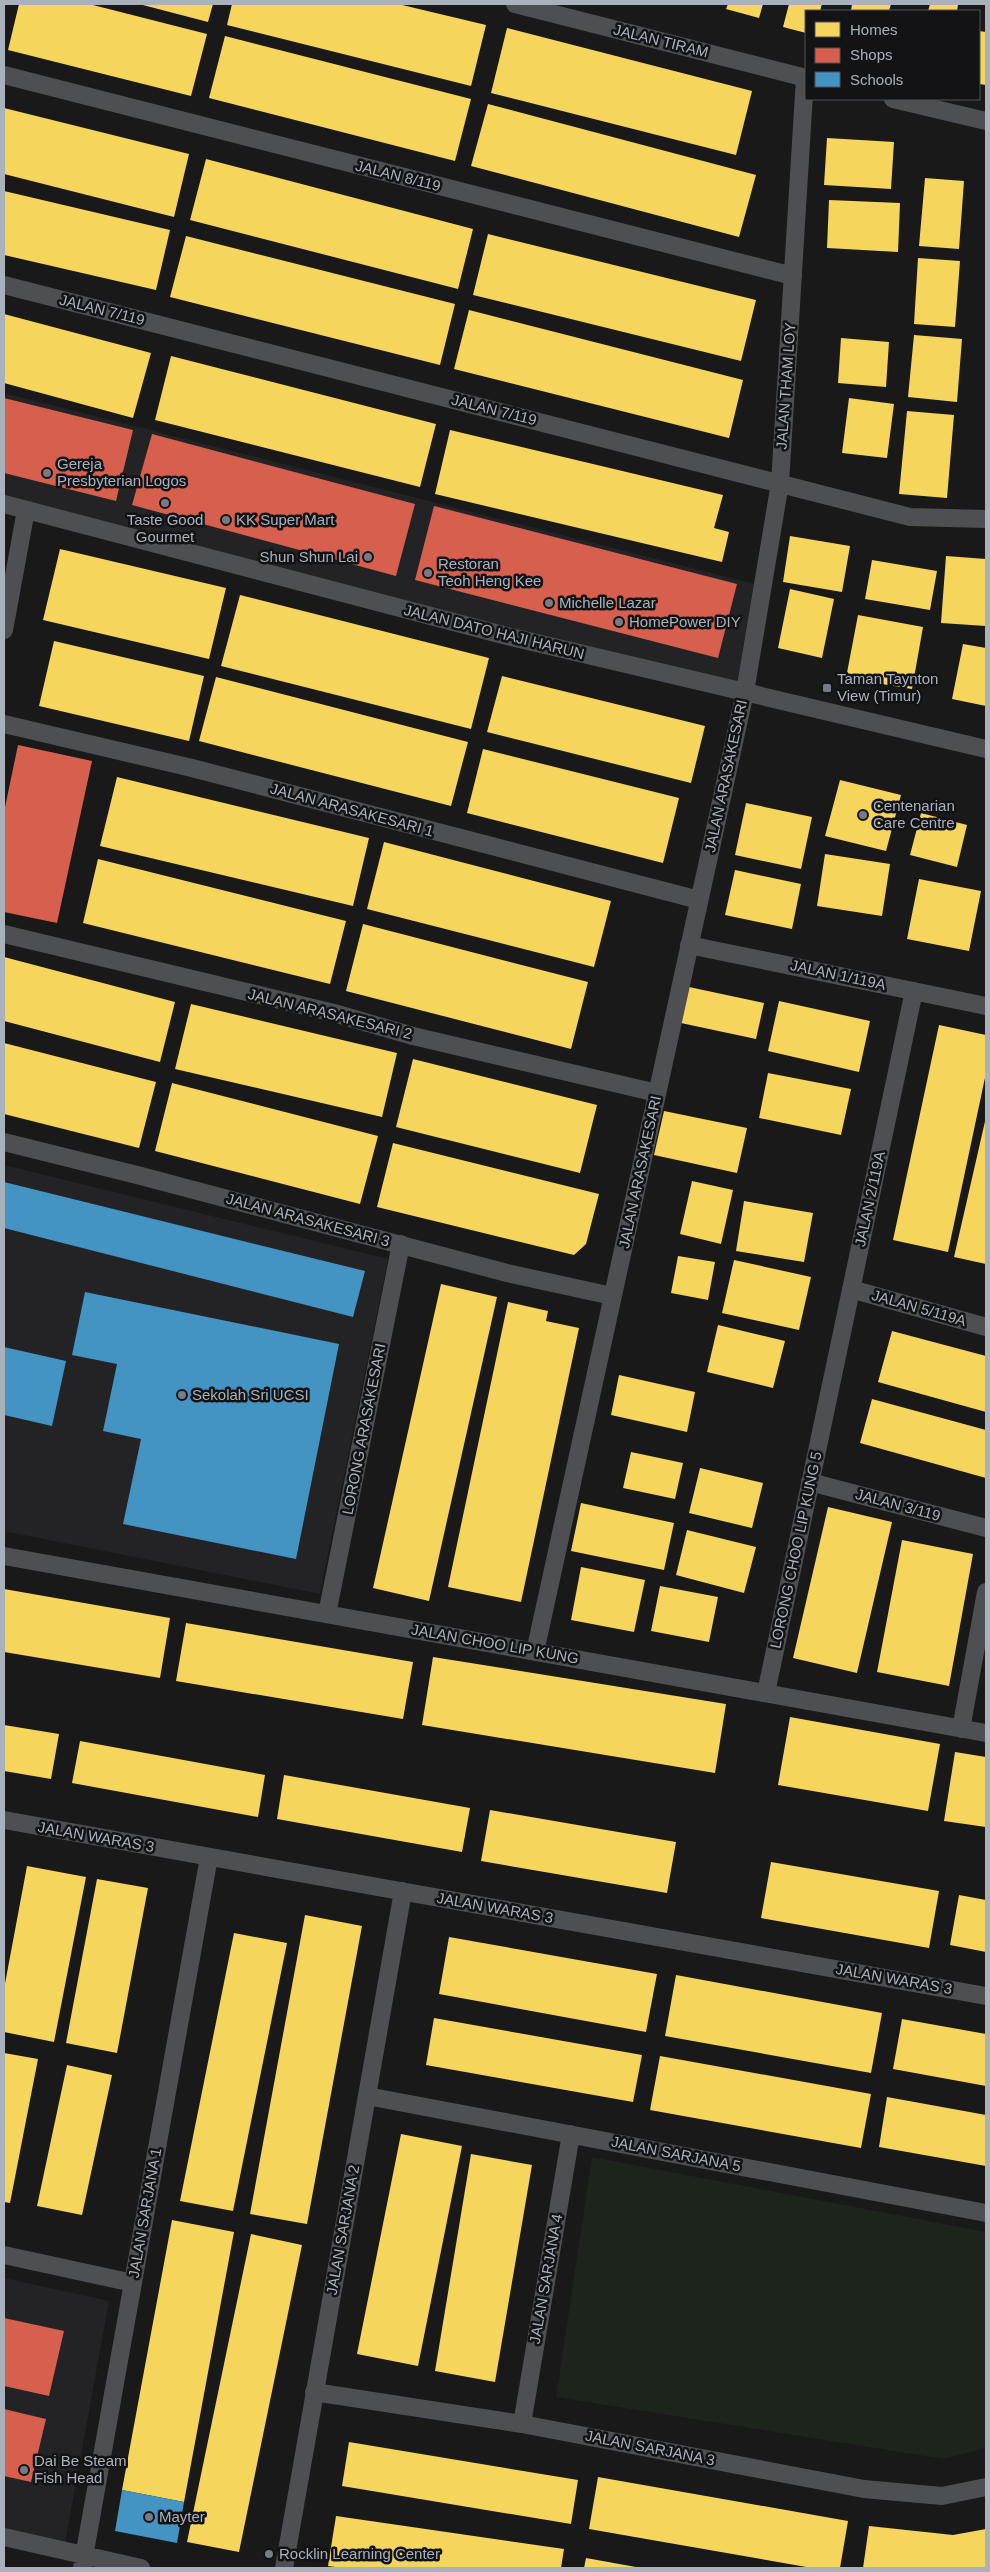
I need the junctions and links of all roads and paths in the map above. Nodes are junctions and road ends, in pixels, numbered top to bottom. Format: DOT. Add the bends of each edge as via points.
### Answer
graph roads {
  1 [pos="515,4"];
  2 [pos="4,75"];
  3 [pos="805,78"];
  4 [pos="805,93"];
  5 [pos="897,100"];
  6 [pos="986,121"];
  7 [pos="793,276"];
  8 [pos="4,285"];
  9 [pos="780,483"];
  10 [pos="4,504"];
  11 [pos="26,510"];
  12 [pos="986,520"];
  13 [pos="4,630"];
  14 [pos="745,692"];
  15 [pos="4,724"];
  16 [pos="986,749"];
  17 [pos="699,900"];
  18 [pos="4,934"];
  19 [pos="689,945"];
  20 [pos="914,991"];
  21 [pos="986,1006"];
  22 [pos="657,1093"];
  23 [pos="4,1142"];
  24 [pos="401,1244"];
  25 [pos="851,1289"];
  26 [pos="612,1296"];
  27 [pos="986,1328"];
  28 [pos="825,1407"];
  29 [pos="810,1482"];
  30 [pos="986,1528"];
  31 [pos="4,1556"];
  32 [pos="986,1592"];
  33 [pos="327,1614"];
  34 [pos="535,1652"];
  35 [pos="766,1693"];
  36 [pos="961,1728"];
  37 [pos="986,1733"];
  38 [pos="4,1820"];
  39 [pos="209,1857"];
  40 [pos="402,1891"];
  41 [pos="986,1996"];
  42 [pos="367,2096"];
  43 [pos="571,2134"];
  44 [pos="986,2213"];
  45 [pos="4,2255"];
  46 [pos="133,2283"];
  47 [pos="314,2392"];
  48 [pos="522,2424"];
  49 [pos="986,2487"];
  50 [pos="4,2537"];
  51 [pos="83,2562"];
  52 [pos="140,2568"];
  53 [pos="284,2568"];
  1 -- 3 [label="street, JALAN TIRAM"];
  2 -- 7 [label="street, JALAN 8/119"];
  4 -- 7 [label="street, JALAN THAM LOY"];
  5 -- 6 [label="street"];
  7 -- 9 [label="street, JALAN THAM LOY"];
  8 -- 9 [label="street, JALAN 7/119"];
  9 -- 12 [label="street, JALAN 7/119" via="910,517"];
  9 -- 14 [label="street, JALAN THAM LOY"];
  10 -- 11 [label="street, JALAN DATO HAJI HARUN"];
  11 -- 13 [label="street"];
  11 -- 14 [label="street, JALAN DATO HAJI HARUN" via="503,636"];
  14 -- 16 [label="street, JALAN DATO HAJI HARUN"];
  14 -- 17 [label="street, JALAN ARASAKESARI"];
  15 -- 17 [label="street, JALAN ARASAKESARI 1" via="192,768"];
  17 -- 19 [label="street, JALAN ARASAKESARI"];
  18 -- 22 [label="street, JALAN ARASAKESARI 2"];
  19 -- 20 [label="street, JALAN 1/119A"];
  19 -- 22 [label="street, JALAN ARASAKESARI"];
  20 -- 21 [label="street, JALAN 1/119A"];
  20 -- 25 [label="street, JALAN 2/119A"];
  22 -- 26 [label="street, JALAN ARASAKESARI"];
  23 -- 24 [label="street, JALAN ARASAKESARI 3"];
  24 -- 26 [label="street, JALAN ARASAKESARI 3" via="507,1273"];
  24 -- 33 [label="street, LORONG ARASAKESARI"];
  25 -- 27 [label="street, JALAN 5/119A"];
  25 -- 28 [label="street, JALAN 2/119A"];
  26 -- 34 [label="street, JALAN ARASAKESARI"];
  28 -- 29 [label="street, LORONG CHOO LIP KUNG 5"];
  29 -- 30 [label="street, JALAN 3/119"];
  29 -- 35 [label="street, LORONG CHOO LIP KUNG 5"];
  31 -- 33 [label="street, JALAN CHOO LIP KUNG"];
  32 -- 36 [label="street"];
  33 -- 34 [label="street, JALAN CHOO LIP KUNG"];
  34 -- 35 [label="street, JALAN CHOO LIP KUNG"];
  35 -- 36 [label="street, JALAN CHOO LIP KUNG"];
  36 -- 37 [label="street, JALAN CHOO LIP KUNG"];
  38 -- 39 [label="street, JALAN WARAS 3"];
  39 -- 40 [label="street, JALAN WARAS 3"];
  39 -- 46 [label="street, JALAN SARJANA 1"];
  40 -- 41 [label="street, JALAN WARAS 3"];
  40 -- 42 [label="street, JALAN SARJANA 2"];
  42 -- 43 [label="street, JALAN SARJANA 5"];
  42 -- 47 [label="street, JALAN SARJANA 2"];
  43 -- 44 [label="street, JALAN SARJANA 5"];
  43 -- 48 [label="street, JALAN SARJANA 4"];
  45 -- 46 [label="street"];
  46 -- 51 [label="street, JALAN SARJANA 1"];
  47 -- 48 [label="street, JALAN SARJANA 3"];
  47 -- 53 [label="street, JALAN SARJANA 2"];
  48 -- 49 [label="street, JALAN SARJANA 3" via="864,2489 942,2496"];
  50 -- 51 [label="street"];
  51 -- 52 [label="street"];
}
